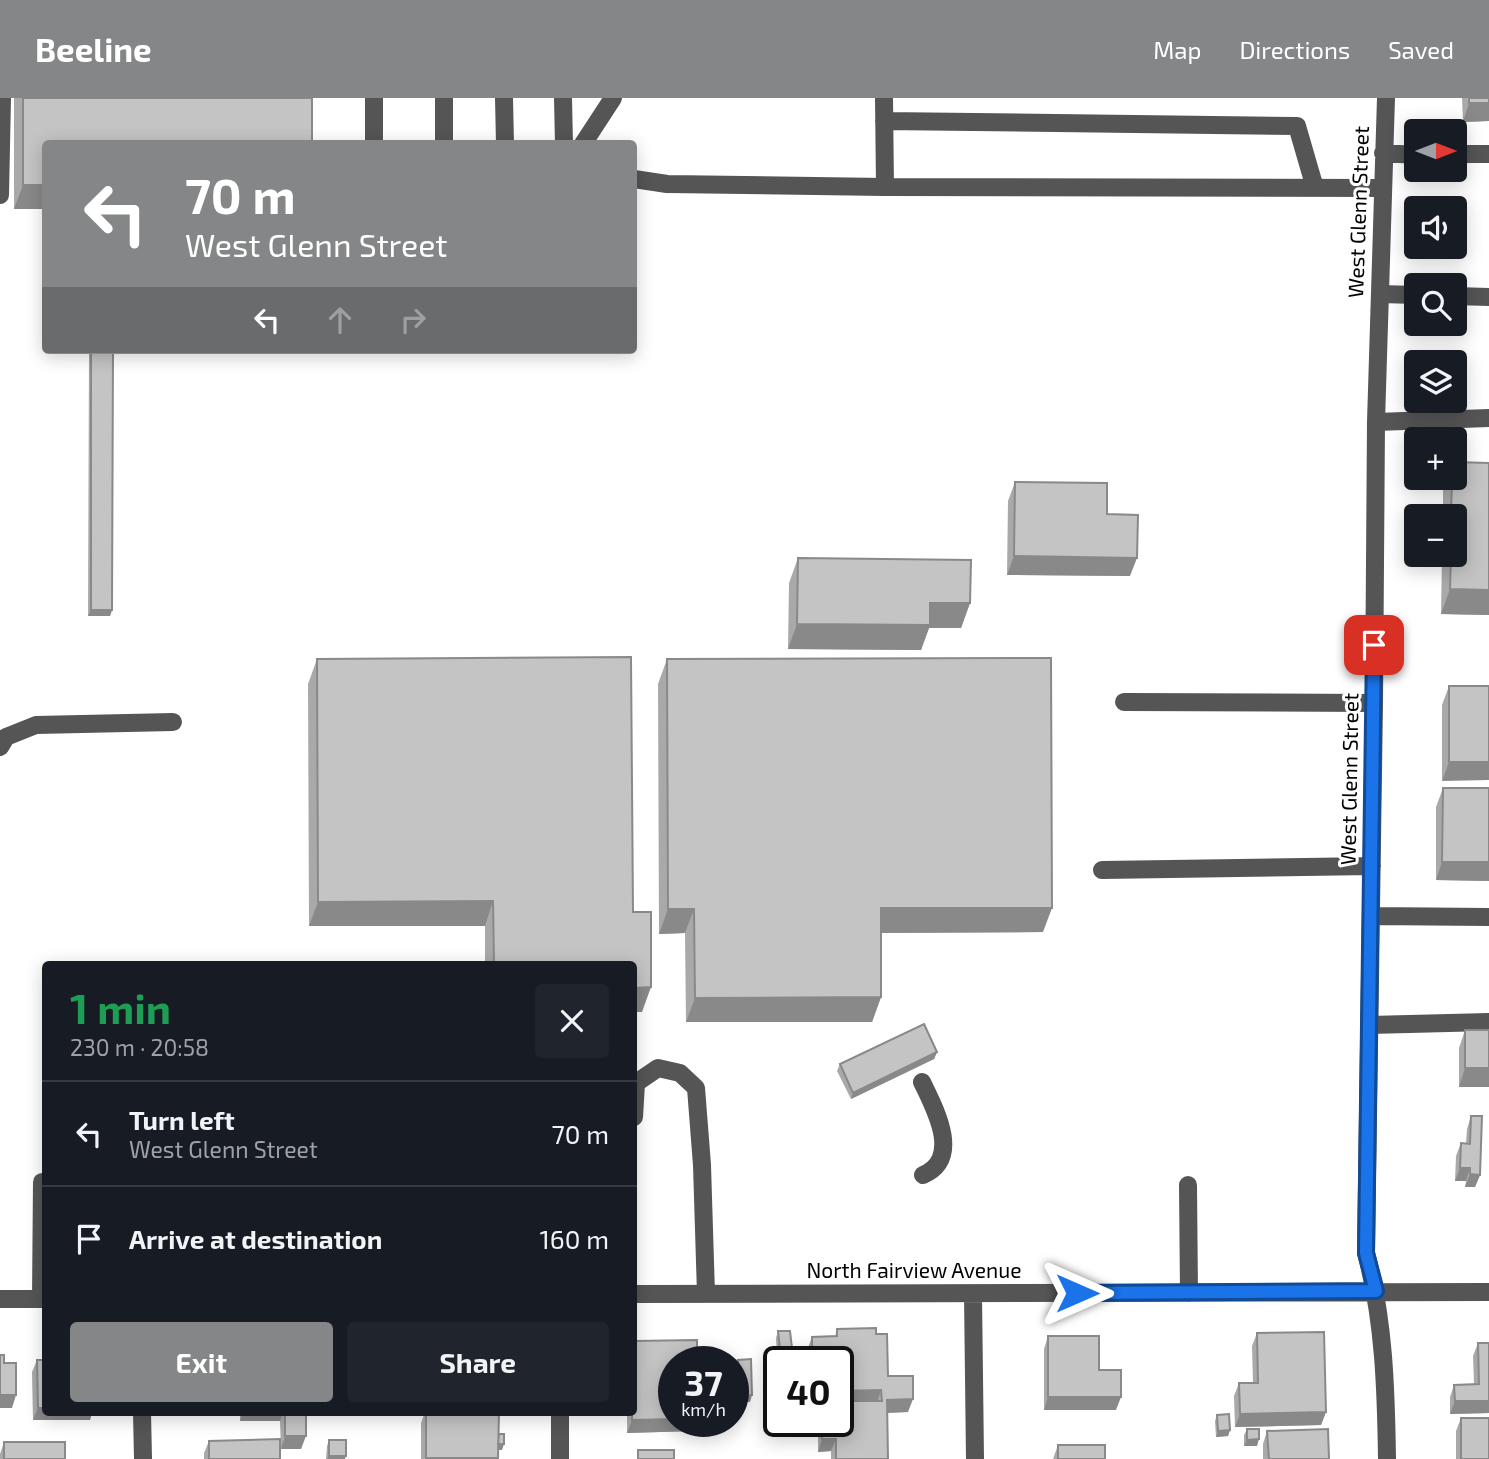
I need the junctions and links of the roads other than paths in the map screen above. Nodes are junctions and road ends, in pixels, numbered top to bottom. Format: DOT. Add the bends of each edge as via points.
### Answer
graph roads {
  1 [pos="2,98"];
  2 [pos="374,98"];
  3 [pos="444,98"];
  4 [pos="504,98"];
  5 [pos="563,98"];
  6 [pos="613,98"];
  7 [pos="884,98"];
  8 [pos="1386,98"];
  9 [pos="884,121"];
  10 [pos="374,140"];
  11 [pos="444,140"];
  12 [pos="505,140"];
  13 [pos="564,140"];
  14 [pos="586,140"];
  15 [pos="1383,153"];
  16 [pos="1404,154"];
  17 [pos="1489,154"];
  18 [pos="1467,155"];
  19 [pos="637,179"];
  20 [pos="885,187"];
  21 [pos="1315,188"];
  22 [pos="1382,188"];
  23 [pos="0,195"];
  24 [pos="1380,294"];
  25 [pos="1404,295"];
  26 [pos="1467,296"];
  27 [pos="1489,297"];
  28 [pos="1489,418"];
  29 [pos="1376,422"];
  30 [pos="1124,702"];
  31 [pos="1374,703"];
  32 [pos="173,722"];
  33 [pos="0,747"];
  34 [pos="1371,866"];
  35 [pos="1101,870"];
  36 [pos="1371,916"];
  37 [pos="1489,917"];
  38 [pos="1489,1022"];
  39 [pos="1369,1025"];
  40 [pos="637,1082"];
  41 [pos="922,1082"];
  42 [pos="923,1174"];
  43 [pos="1188,1185"];
  44 [pos="1376,1291"];
  45 [pos="1489,1292"];
  46 [pos="1189,1293"];
  47 [pos="637,1294"];
  48 [pos="706,1294"];
  49 [pos="973,1294"];
  50 [pos="0,1299"];
  51 [pos="42,1299"];
  52 [pos="142,1416"];
  53 [pos="560,1416"];
  54 [pos="143,1459"];
  55 [pos="560,1459"];
  56 [pos="975,1459"];
  57 [pos="1387,1459"];
  1 -- 23 [label="street"];
  2 -- 10 [label="street"];
  3 -- 11 [label="street"];
  4 -- 12 [label="street"];
  5 -- 13 [label="street"];
  6 -- 14 [label="street"];
  7 -- 9 [label="street"];
  8 -- 15 [label="street, West Glenn Street"];
  9 -- 20 [label="street"];
  9 -- 21 [label="street" via="1297,126"];
  15 -- 16 [label="street"];
  15 -- 22 [label="street, West Glenn Street"];
  17 -- 18 [label="street"];
  19 -- 20 [label="street" via="667,184"];
  20 -- 21 [label="street"];
  21 -- 22 [label="street"];
  22 -- 24 [label="street, West Glenn Street"];
  24 -- 25 [label="street"];
  24 -- 29 [label="street, West Glenn Street"];
  26 -- 27 [label="street"];
  28 -- 29 [label="street"];
  29 -- 31 [label="street, West Glenn Street"];
  30 -- 31 [label="street"];
  31 -- 34 [label="street, West Glenn Street"];
  32 -- 33 [label="street" via="36,725 6,737"];
  34 -- 35 [label="street"];
  34 -- 36 [label="street, West Glenn Street"];
  36 -- 37 [label="street"];
  36 -- 39 [label="street, West Glenn Street"];
  38 -- 39 [label="street"];
  39 -- 44 [label="street, West Glenn Street" via="1366,1253"];
  40 -- 48 [label="street" via="659,1068 680,1073 696,1088"];
  41 -- 42 [label="street" via="944,1141 940,1161"];
  43 -- 46 [label="street"];
  44 -- 45 [label="street, North Fairview Avenue"];
  44 -- 46 [label="street, North Fairview Avenue"];
  44 -- 57 [label="street, West Glenn Street" via="1386,1385"];
  46 -- 49 [label="street, North Fairview Avenue"];
  47 -- 48 [label="street, North Fairview Avenue"];
  48 -- 49 [label="street, North Fairview Avenue"];
  49 -- 56 [label="street"];
  50 -- 51 [label="street"];
  52 -- 54 [label="street"];
  53 -- 55 [label="street"];
}
